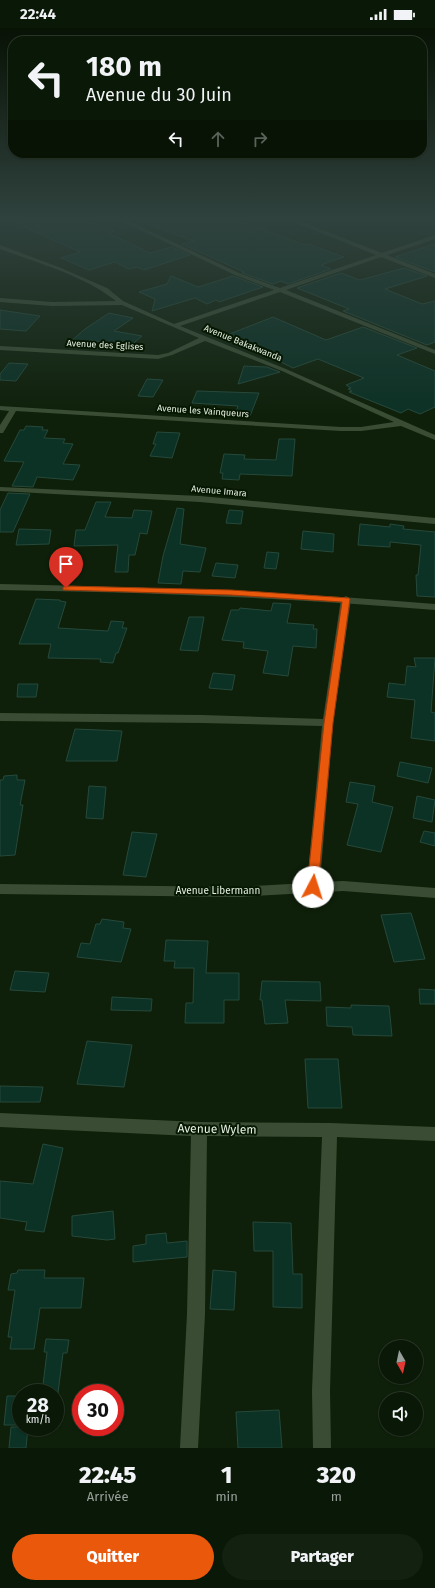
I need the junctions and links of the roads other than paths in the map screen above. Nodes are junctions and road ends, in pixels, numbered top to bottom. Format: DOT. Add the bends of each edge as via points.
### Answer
graph roads {
  1 [pos="94,284"];
  2 [pos="264,284"];
  3 [pos="295,284"];
  4 [pos="279,290"];
  5 [pos="0,300"];
  6 [pos="124,303"];
  7 [pos="174,326"];
  8 [pos="205,338"];
  9 [pos="0,348"];
  10 [pos="435,352"];
  11 [pos="0,408"];
  12 [pos="14,409"];
  13 [pos="405,423"];
  14 [pos="0,431"];
  15 [pos="435,438"];
  16 [pos="0,489"];
  17 [pos="435,521"];
  18 [pos="0,587"];
  19 [pos="346,599"];
  20 [pos="435,607"];
  21 [pos="0,717"];
  22 [pos="328,723"];
  23 [pos="313,887"];
  24 [pos="0,889"];
  25 [pos="435,893"];
  26 [pos="0,1120"];
  27 [pos="200,1129"];
  28 [pos="330,1130"];
  29 [pos="435,1134"];
  30 [pos="189,1448"];
  31 [pos="322,1448"];
  1 -- 6 [label="street, Avenue Bakakwanda"];
  2 -- 4 [label="street"];
  3 -- 4 [label="street"];
  4 -- 7 [label="street"];
  4 -- 10 [label="street"];
  5 -- 6 [label="street" via="52,304"];
  6 -- 7 [label="street, Avenue Bakakwanda"];
  7 -- 8 [label="street, Avenue Bakakwanda"];
  8 -- 9 [label="street, Avenue des Eglises" via="170,354 158,356"];
  8 -- 13 [label="street, Avenue Bakakwanda"];
  11 -- 12 [label="street, Avenue les Vainqueurs"];
  12 -- 13 [label="street, Avenue les Vainqueurs" via="341,429"];
  12 -- 14 [label="street"];
  13 -- 15 [label="street, Avenue Bakakwanda"];
  16 -- 17 [label="street, Avenue Imara" via="200,499"];
  18 -- 19 [label="street" via="208,592"];
  19 -- 20 [label="street"];
  19 -- 22 [label="street"];
  21 -- 22 [label="street"];
  22 -- 23 [label="street"];
  23 -- 24 [label="street, Avenue Libermann" via="238,892"];
  23 -- 25 [label="street, Avenue Libermann" via="344,886"];
  26 -- 27 [label="street, Avenue Wylem"];
  27 -- 28 [label="street, Avenue Wylem"];
  27 -- 30 [label="street" via="196,1314"];
  28 -- 29 [label="street, Avenue Wylem"];
  28 -- 31 [label="street"];
}
